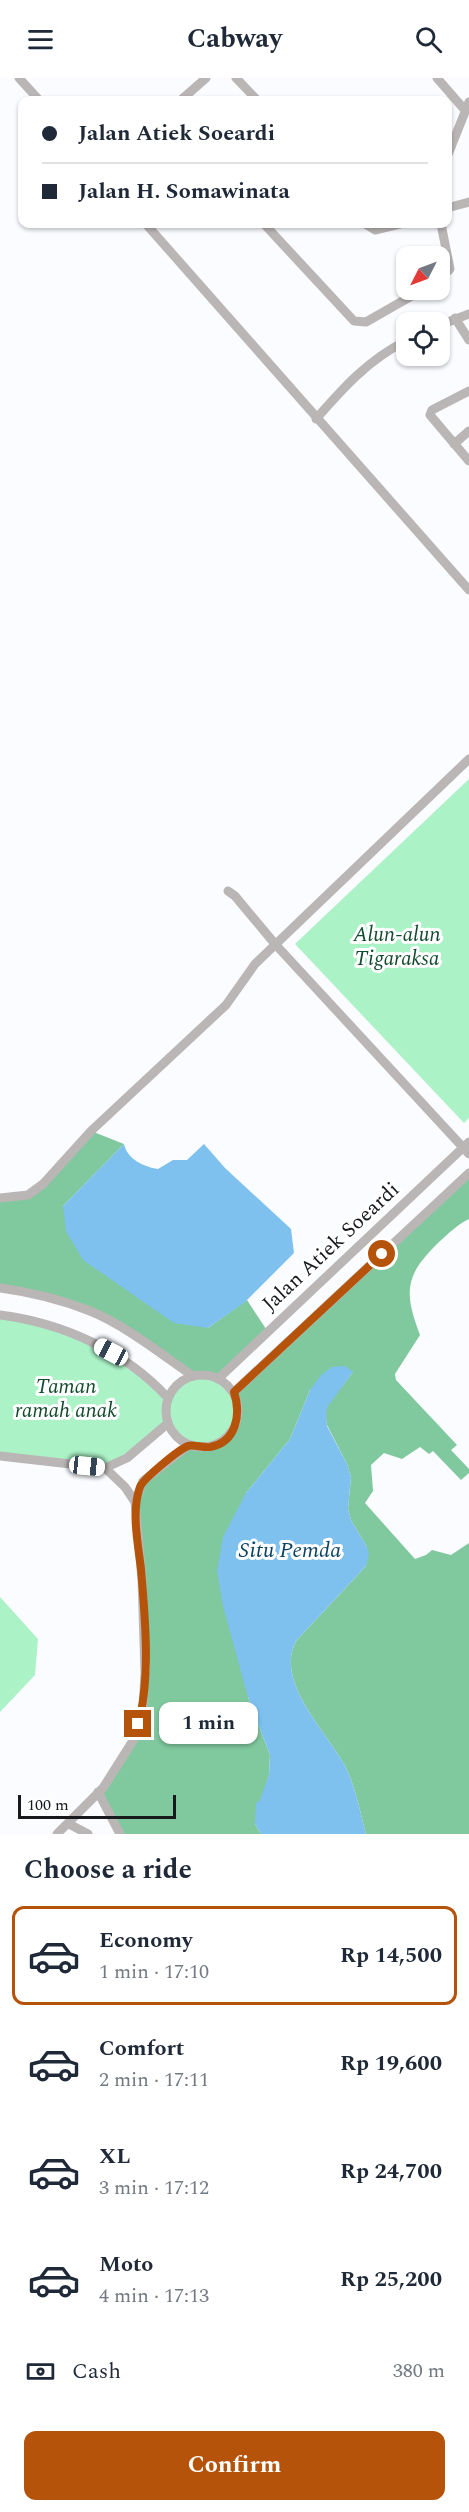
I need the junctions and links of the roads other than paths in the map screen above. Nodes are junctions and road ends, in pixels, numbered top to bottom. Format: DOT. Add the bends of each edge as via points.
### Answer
graph roads {
  1 [pos="19,78"];
  2 [pos="206,78"];
  3 [pos="236,78"];
  4 [pos="436,78"];
  5 [pos="35,96"];
  6 [pos="186,96"];
  7 [pos="252,96"];
  8 [pos="467,106"];
  9 [pos="456,132"];
  10 [pos="452,136"];
  11 [pos="452,143"];
  12 [pos="469,202"];
  13 [pos="452,207"];
  14 [pos="149,228"];
  15 [pos="268,228"];
  16 [pos="442,228"];
  17 [pos="445,246"];
  18 [pos="404,300"];
  19 [pos="469,314"];
  20 [pos="455,318"];
  21 [pos="450,320"];
  22 [pos="469,340"];
  23 [pos="396,346"];
  24 [pos="469,392"];
  25 [pos="316,419"];
  26 [pos="469,431"];
  27 [pos="454,444"];
  28 [pos="469,461"];
  29 [pos="469,590"];
  30 [pos="469,759"];
  31 [pos="228,891"];
  32 [pos="275,944"];
  33 [pos="467,1148"];
  34 [pos="469,1173"];
  35 [pos="0,1198"];
  36 [pos="0,1288"];
  37 [pos="0,1315"];
  38 [pos="193,1376"];
  39 [pos="218,1379"];
  40 [pos="234,1392"];
  41 [pos="168,1398"];
  42 [pos="167,1424"];
  43 [pos="189,1445"];
  44 [pos="0,1456"];
  45 [pos="105,1468"];
  46 [pos="135,1502"];
  47 [pos="98,1792"];
  48 [pos="69,1824"];
  49 [pos="57,1834"];
  50 [pos="88,1834"];
  51 [pos="120,1834"];
  1 -- 5 [label="street"];
  2 -- 6 [label="street"];
  3 -- 7 [label="street"];
  4 -- 8 [label="street"];
  8 -- 9 [label="street"];
  9 -- 10 [label="street"];
  9 -- 11 [label="street"];
  12 -- 13 [label="street"];
  14 -- 25 [label="street"];
  15 -- 18 [label="street" via="354,321 366,322"];
  16 -- 17 [label="street"];
  19 -- 20 [label="street"];
  20 -- 21 [label="street"];
  20 -- 22 [label="street"];
  23 -- 25 [label="street" via="346,384"];
  24 -- 27 [label="street" via="432,410 430,415"];
  25 -- 29 [label="street"];
  26 -- 27 [label="street"];
  27 -- 28 [label="street"];
  30 -- 32 [label="street"];
  31 -- 32 [label="street"];
  32 -- 33 [label="street"];
  32 -- 35 [label="street" via="255,964 226,1005 91,1131 43,1184 28,1194"];
  33 -- 39 [label="street, Jalan Atiek Soeardi"];
  34 -- 40 [label="street, Jalan Atiek Soeardi"];
  36 -- 38 [label="street" via="25,1291 92,1312"];
  37 -- 41 [label="street" via="85,1338 150,1378"];
  38 -- 39 [label="street"];
  38 -- 41 [label="street" via="174,1388"];
  39 -- 40 [label="street"];
  40 -- 43 [label="street" via="238,1419 233,1431 214,1446"];
  41 -- 42 [label="street"];
  42 -- 43 [label="street" via="179,1440"];
  42 -- 45 [label="street" via="127,1458"];
  43 -- 46 [label="street" via="142,1481"];
  44 -- 45 [label="street"];
  45 -- 46 [label="street"];
  46 -- 47 [label="street" via="142,1591 143,1709 134,1739"];
  47 -- 48 [label="street"];
  47 -- 51 [label="street"];
  48 -- 49 [label="street"];
  48 -- 50 [label="street"];
}
